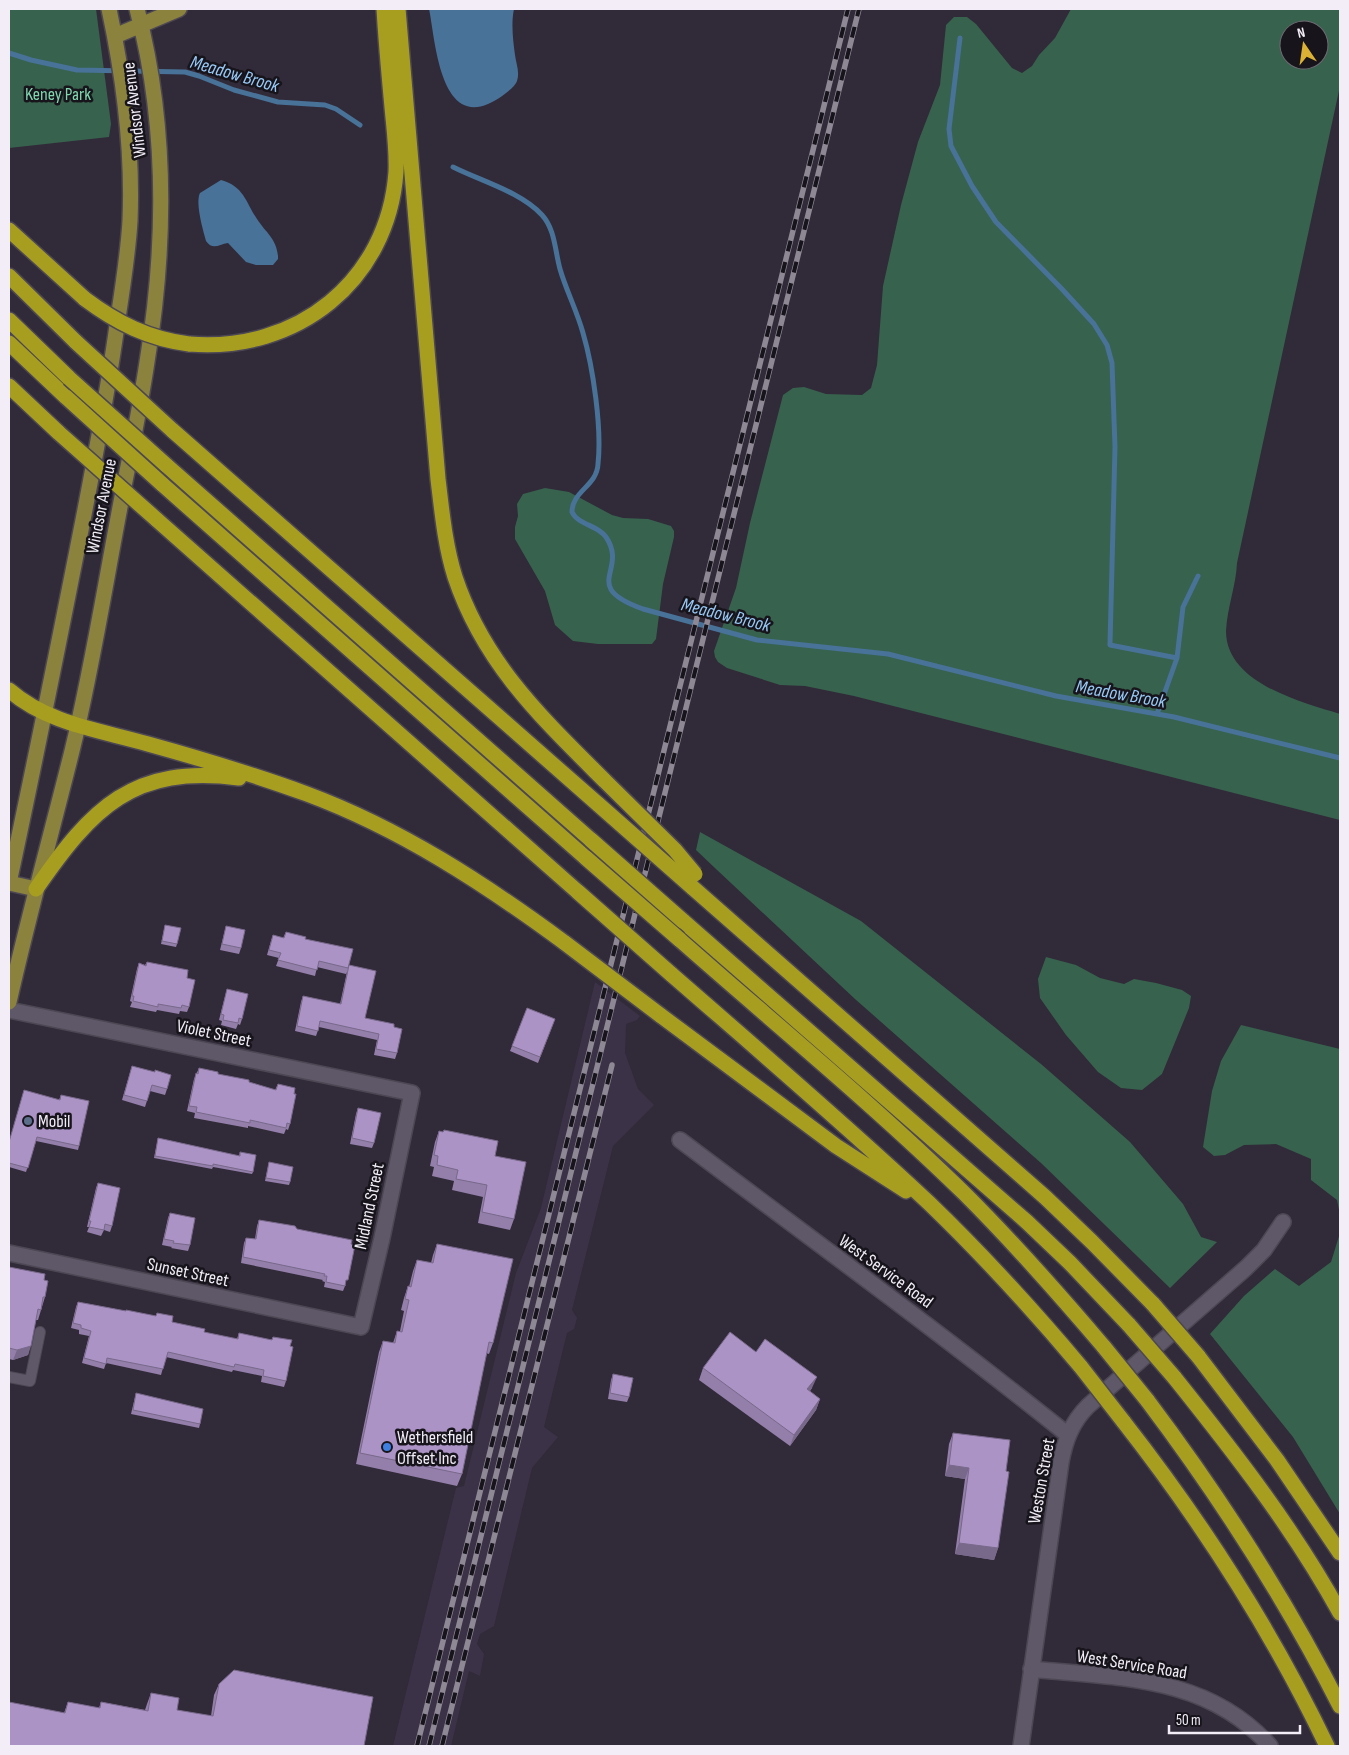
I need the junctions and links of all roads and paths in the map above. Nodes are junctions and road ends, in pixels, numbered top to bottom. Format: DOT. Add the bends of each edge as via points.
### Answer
graph roads {
  1 [pos="109,9"];
  2 [pos="137,9"];
  3 [pos="179,9"];
  4 [pos="384,9"];
  5 [pos="398,9"];
  6 [pos="141,25"];
  7 [pos="115,36"];
  8 [pos="9,230"];
  9 [pos="9,276"];
  10 [pos="9,320"];
  11 [pos="9,344"];
  12 [pos="9,386"];
  13 [pos="9,690"];
  14 [pos="45,714"];
  15 [pos="77,725"];
  16 [pos="279,784"];
  17 [pos="693,880"];
  18 [pos="9,883"];
  19 [pos="36,888"];
  20 [pos="9,1002"];
  21 [pos="9,1010"];
  22 [pos="412,1093"];
  23 [pos="680,1140"];
  24 [pos="929,1204"];
  25 [pos="1283,1222"];
  26 [pos="9,1253"];
  27 [pos="361,1327"];
  28 [pos="40,1332"];
  29 [pos="9,1376"];
  30 [pos="1068,1435"];
  31 [pos="1340,1553"];
  32 [pos="1340,1613"];
  33 [pos="1031,1669"];
  34 [pos="1340,1706"];
  35 [pos="1021,1746"];
  36 [pos="1270,1746"];
  37 [pos="1327,1746"];
  1 -- 7 [label="main road, Windsor Avenue"];
  2 -- 6 [label="main road, Windsor Avenue"];
  3 -- 6 [label="main road"];
  4 -- 8 [label="highway, bridge" via="395,148 392,197 387,218 369,258 341,294 315,314 273,335 244,342 223,345 167,341 135,330 109,316 85,299"];
  5 -- 17 [label="highway, bridge" via="438,479 452,565 472,618 504,674 537,713 668,844"];
  6 -- 7 [label="main road"];
  6 -- 15 [label="main road, Windsor Avenue" via="158,139 158,264 141,398"];
  7 -- 14 [label="main road, Windsor Avenue" via="123,82 130,170 126,260 104,410"];
  9 -- 17 [label="highway, bridge" via="172,430 599,805"];
  10 -- 32 [label="highway, bridge" via="166,465 1070,1263 1129,1325 1223,1439 1272,1506"];
  11 -- 34 [label="highway, bridge" via="162,484 872,1109 1022,1252 1104,1347 1199,1470 1286,1605"];
  12 -- 24 [label="highway, bridge"];
  13 -- 14 [label="highway"];
  14 -- 15 [label="highway"];
  14 -- 18 [label="main road, Windsor Avenue"];
  15 -- 16 [label="highway"];
  15 -- 19 [label="main road, Windsor Avenue"];
  16 -- 19 [label="highway" via="194,774 139,787 114,800 91,819"];
  16 -- 24 [label="highway, bridge" via="367,819 489,889 854,1160"];
  17 -- 31 [label="highway, bridge" via="729,919 1045,1197 1152,1304 1198,1356 1278,1460"];
  18 -- 19 [label="main road"];
  19 -- 20 [label="main road, Windsor Avenue"];
  21 -- 22 [label="street, Violet Street"];
  22 -- 27 [label="street, Midland Street"];
  23 -- 30 [label="street, West Service Road" via="929,1326"];
  24 -- 37 [label="highway, bridge" via="1018,1295 1081,1367 1180,1497 1245,1597 1291,1675"];
  25 -- 30 [label="street, Weston Street" via="1253,1262 1088,1406"];
  26 -- 27 [label="street, Sunset Street"];
  28 -- 29 [label="lane" via="30,1381"];
  30 -- 33 [label="street, Weston Street"];
  33 -- 35 [label="street, Weston Street"];
  33 -- 36 [label="street, West Service Road" via="1149,1682 1187,1691 1236,1715"];
}
